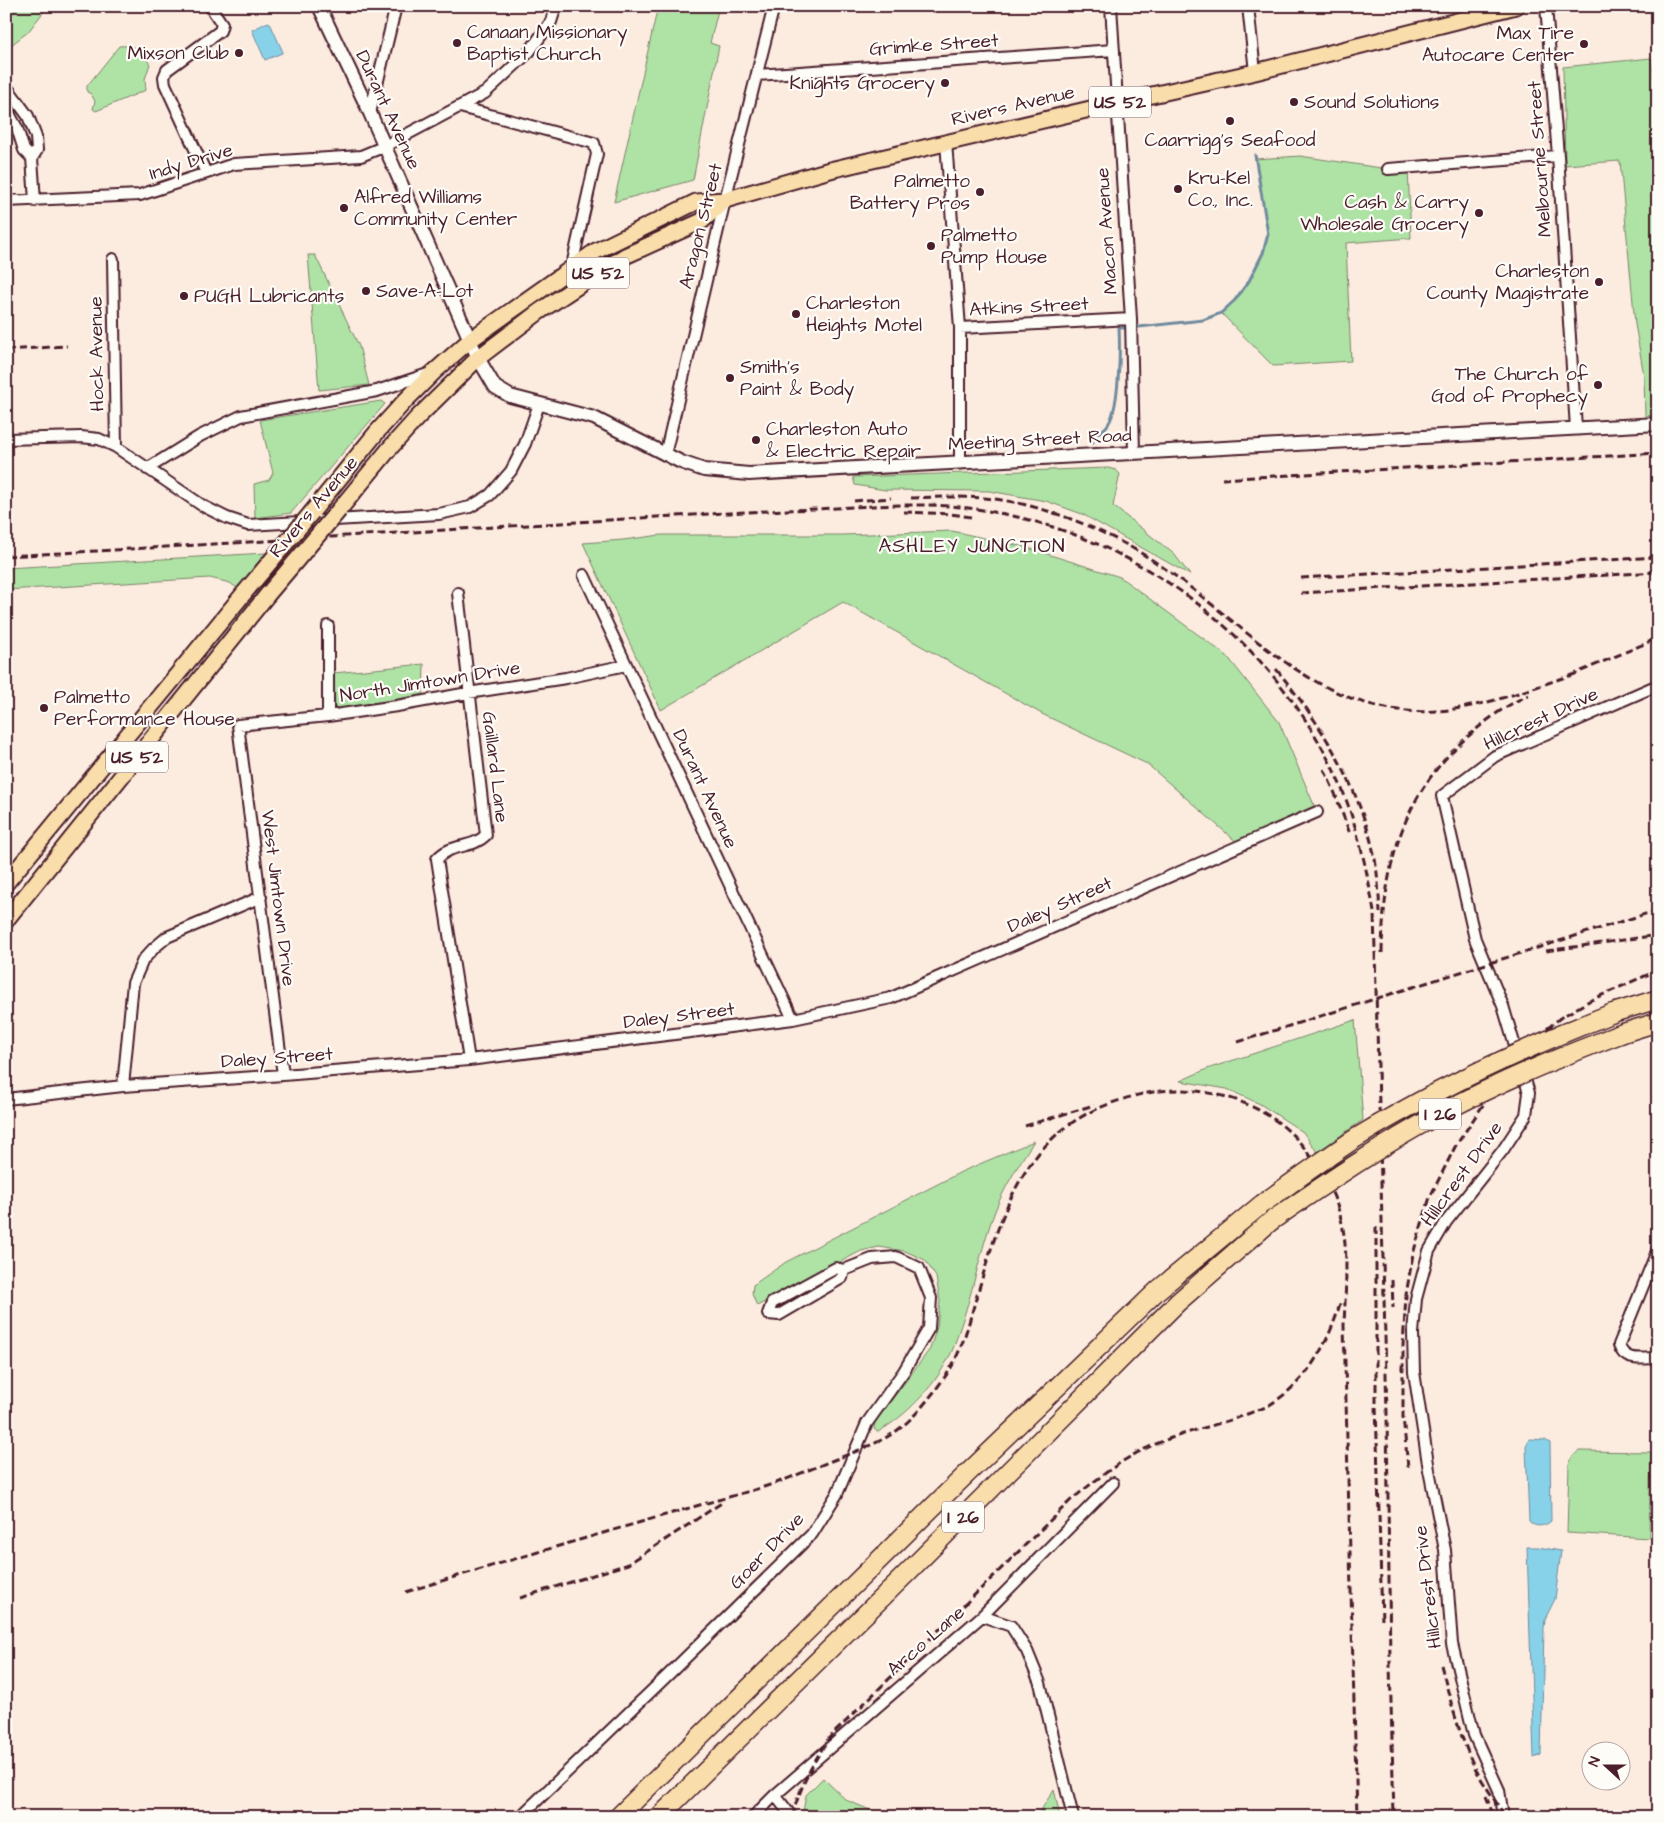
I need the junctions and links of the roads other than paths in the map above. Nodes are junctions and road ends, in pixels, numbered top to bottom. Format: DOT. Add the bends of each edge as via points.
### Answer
graph roads {
  1 [pos="210,6"];
  2 [pos="319,6"];
  3 [pos="396,6"];
  4 [pos="556,6"];
  5 [pos="774,6"];
  6 [pos="1111,6"];
  7 [pos="1248,6"];
  8 [pos="1516,6"];
  9 [pos="1546,6"];
  10 [pos="1114,50"];
  11 [pos="1255,72"];
  12 [pos="757,75"];
  13 [pos="6,86"];
  14 [pos="1116,102"];
  15 [pos="460,107"];
  16 [pos="6,108"];
  17 [pos="370,113"];
  18 [pos="946,142"];
  19 [pos="385,146"];
  20 [pos="1558,156"];
  21 [pos="32,158"];
  22 [pos="1388,169"];
  23 [pos="206,173"];
  24 [pos="725,200"];
  25 [pos="6,201"];
  26 [pos="35,201"];
  27 [pos="112,259"];
  28 [pos="570,270"];
  29 [pos="1131,319"];
  30 [pos="960,328"];
  31 [pos="470,340"];
  32 [pos="478,358"];
  33 [pos="434,372"];
  34 [pos="539,404"];
  35 [pos="1658,424"];
  36 [pos="1576,428"];
  37 [pos="6,439"];
  38 [pos="116,447"];
  39 [pos="1134,454"];
  40 [pos="665,455"];
  41 [pos="960,462"];
  42 [pos="147,469"];
  43 [pos="584,574"];
  44 [pos="458,593"];
  45 [pos="328,626"];
  46 [pos="626,665"];
  47 [pos="1658,685"];
  48 [pos="468,693"];
  49 [pos="328,716"];
  50 [pos="238,725"];
  51 [pos="1317,812"];
  52 [pos="6,883"];
  53 [pos="261,897"];
  54 [pos="6,920"];
  55 [pos="1658,999"];
  56 [pos="793,1019"];
  57 [pos="1658,1022"];
  58 [pos="469,1060"];
  59 [pos="283,1075"];
  60 [pos="123,1086"];
  61 [pos="6,1099"];
  62 [pos="1658,1249"];
  63 [pos="844,1270"];
  64 [pos="1658,1358"];
  65 [pos="1113,1483"];
  66 [pos="982,1616"];
  67 [pos="701,1735"];
  68 [pos="775,1795"];
  69 [pos="520,1817"];
  70 [pos="606,1817"];
  71 [pos="618,1817"];
  72 [pos="659,1817"];
  73 [pos="753,1817"];
  74 [pos="792,1817"];
  75 [pos="1073,1817"];
  76 [pos="1502,1817"];
  1 -- 23 [label="street" via="222,27 167,70 164,77"];
  2 -- 17 [label="street, Durant Avenue"];
  3 -- 17 [label="street"];
  4 -- 15 [label="street, Indy Drive" via="551,22 521,61 485,93"];
  5 -- 12 [label="street, Aragon Street"];
  6 -- 10 [label="street, Macon Avenue"];
  7 -- 11 [label="street"];
  8 -- 11 [label="main road, Rivers Avenue / US 52"];
  9 -- 20 [label="street, Melbourne Street"];
  10 -- 12 [label="street, Grimke Street"];
  10 -- 14 [label="street, Macon Avenue"];
  11 -- 14 [label="main road, Rivers Avenue / US 52"];
  12 -- 24 [label="street, Aragon Street"];
  13 -- 21 [label="street" via="23,107 32,127 37,147"];
  14 -- 18 [label="main road, Rivers Avenue / US 52"];
  14 -- 29 [label="street, Macon Avenue"];
  15 -- 19 [label="street, Indy Drive"];
  15 -- 28 [label="street" via="592,142 597,154"];
  16 -- 21 [label="street" via="24,150"];
  17 -- 19 [label="street, Durant Avenue"];
  18 -- 24 [label="main road, Rivers Avenue / US 52"];
  18 -- 30 [label="street"];
  19 -- 23 [label="street, Indy Drive" via="357,157 239,163"];
  19 -- 31 [label="street, Durant Avenue"];
  20 -- 22 [label="street"];
  20 -- 36 [label="street, Melbourne Street"];
  21 -- 26 [label="street"];
  23 -- 26 [label="street, Indy Drive" via="140,195"];
  24 -- 28 [label="main road, Rivers Avenue / US 52" via="696,202 596,251"];
  24 -- 32 [label="main road, Rivers Avenue / US 52" via="702,221 625,256 590,278"];
  24 -- 40 [label="street, Aragon Street"];
  25 -- 26 [label="street, Indy Drive"];
  27 -- 38 [label="street, Hock Avenue"];
  28 -- 31 [label="main road, Rivers Avenue / US 52"];
  29 -- 30 [label="street, Atkins Street"];
  29 -- 39 [label="street, Macon Avenue"];
  30 -- 41 [label="street"];
  31 -- 32 [label="street, Meeting Street Road"];
  31 -- 33 [label="main road, Rivers Avenue / US 52"];
  32 -- 34 [label="street, Meeting Street Road" via="498,390"];
  32 -- 54 [label="main road, Rivers Avenue / US 52, bridge" via="390,448"];
  33 -- 42 [label="street" via="377,391 240,416"];
  33 -- 52 [label="main road, Rivers Avenue / US 52, bridge" via="377,432"];
  34 -- 40 [label="street, Meeting Street Road" via="594,418"];
  34 -- 42 [label="street" via="511,472 480,502 452,512 248,525 203,506"];
  35 -- 36 [label="street, Meeting Street Road"];
  36 -- 39 [label="street, Meeting Street Road"];
  37 -- 38 [label="street" via="90,437"];
  38 -- 42 [label="street"];
  39 -- 41 [label="street, Meeting Street Road"];
  40 -- 41 [label="street, Meeting Street Road" via="704,470 749,474"];
  43 -- 46 [label="street, Durant Avenue"];
  44 -- 48 [label="street, Gaillard Lane"];
  45 -- 49 [label="street"];
  46 -- 48 [label="street, North Jimtown Drive"];
  46 -- 56 [label="street, Durant Avenue"];
  47 -- 76 [label="street, Hillcrest Drive" via="1496,756 1442,796 1475,939 1503,1006 1529,1093 1526,1115 1504,1150 1446,1222 1429,1251 1416,1299 1413,1333 1416,1382 1445,1550 1452,1644 1474,1735 1499,1790"];
  48 -- 49 [label="street, North Jimtown Drive"];
  48 -- 58 [label="street, Gaillard Lane" via="486,835 480,842 444,851 437,859"];
  49 -- 50 [label="street, North Jimtown Drive"];
  50 -- 53 [label="street, West Jimtown Drive"];
  51 -- 56 [label="street, Daley Street" via="891,998"];
  53 -- 59 [label="street, West Jimtown Drive"];
  53 -- 60 [label="street" via="167,937 143,960 133,983"];
  55 -- 67 [label="highway, I 26, bridge" via="1552,1038 1449,1086 1356,1139 1262,1204 1151,1297"];
  56 -- 58 [label="street, Daley Street"];
  57 -- 72 [label="highway, I 26, bridge" via="1555,1059 1438,1114 1271,1221 1178,1302"];
  58 -- 59 [label="street, Daley Street"];
  59 -- 60 [label="street, Daley Street"];
  60 -- 61 [label="street, Daley Street"];
  62 -- 64 [label="street" via="1620,1345 1628,1358"];
  63 -- 63 [label="street, Goer Drive" via="836,1268 772,1304 768,1314 779,1315 842,1278"];
  63 -- 69 [label="street, Goer Drive" via="872,1259 896,1257 919,1268 931,1298 929,1328 904,1371 867,1423 837,1494 812,1534"];
  65 -- 66 [label="street, Arco Lane"];
  66 -- 68 [label="street, Arco Lane"];
  66 -- 75 [label="street" via="1011,1626 1028,1651 1040,1683"];
  67 -- 70 [label="highway"];
  67 -- 71 [label="highway, I 26"];
  68 -- 73 [label="street, Arco Lane"];
  68 -- 74 [label="street"];
}
